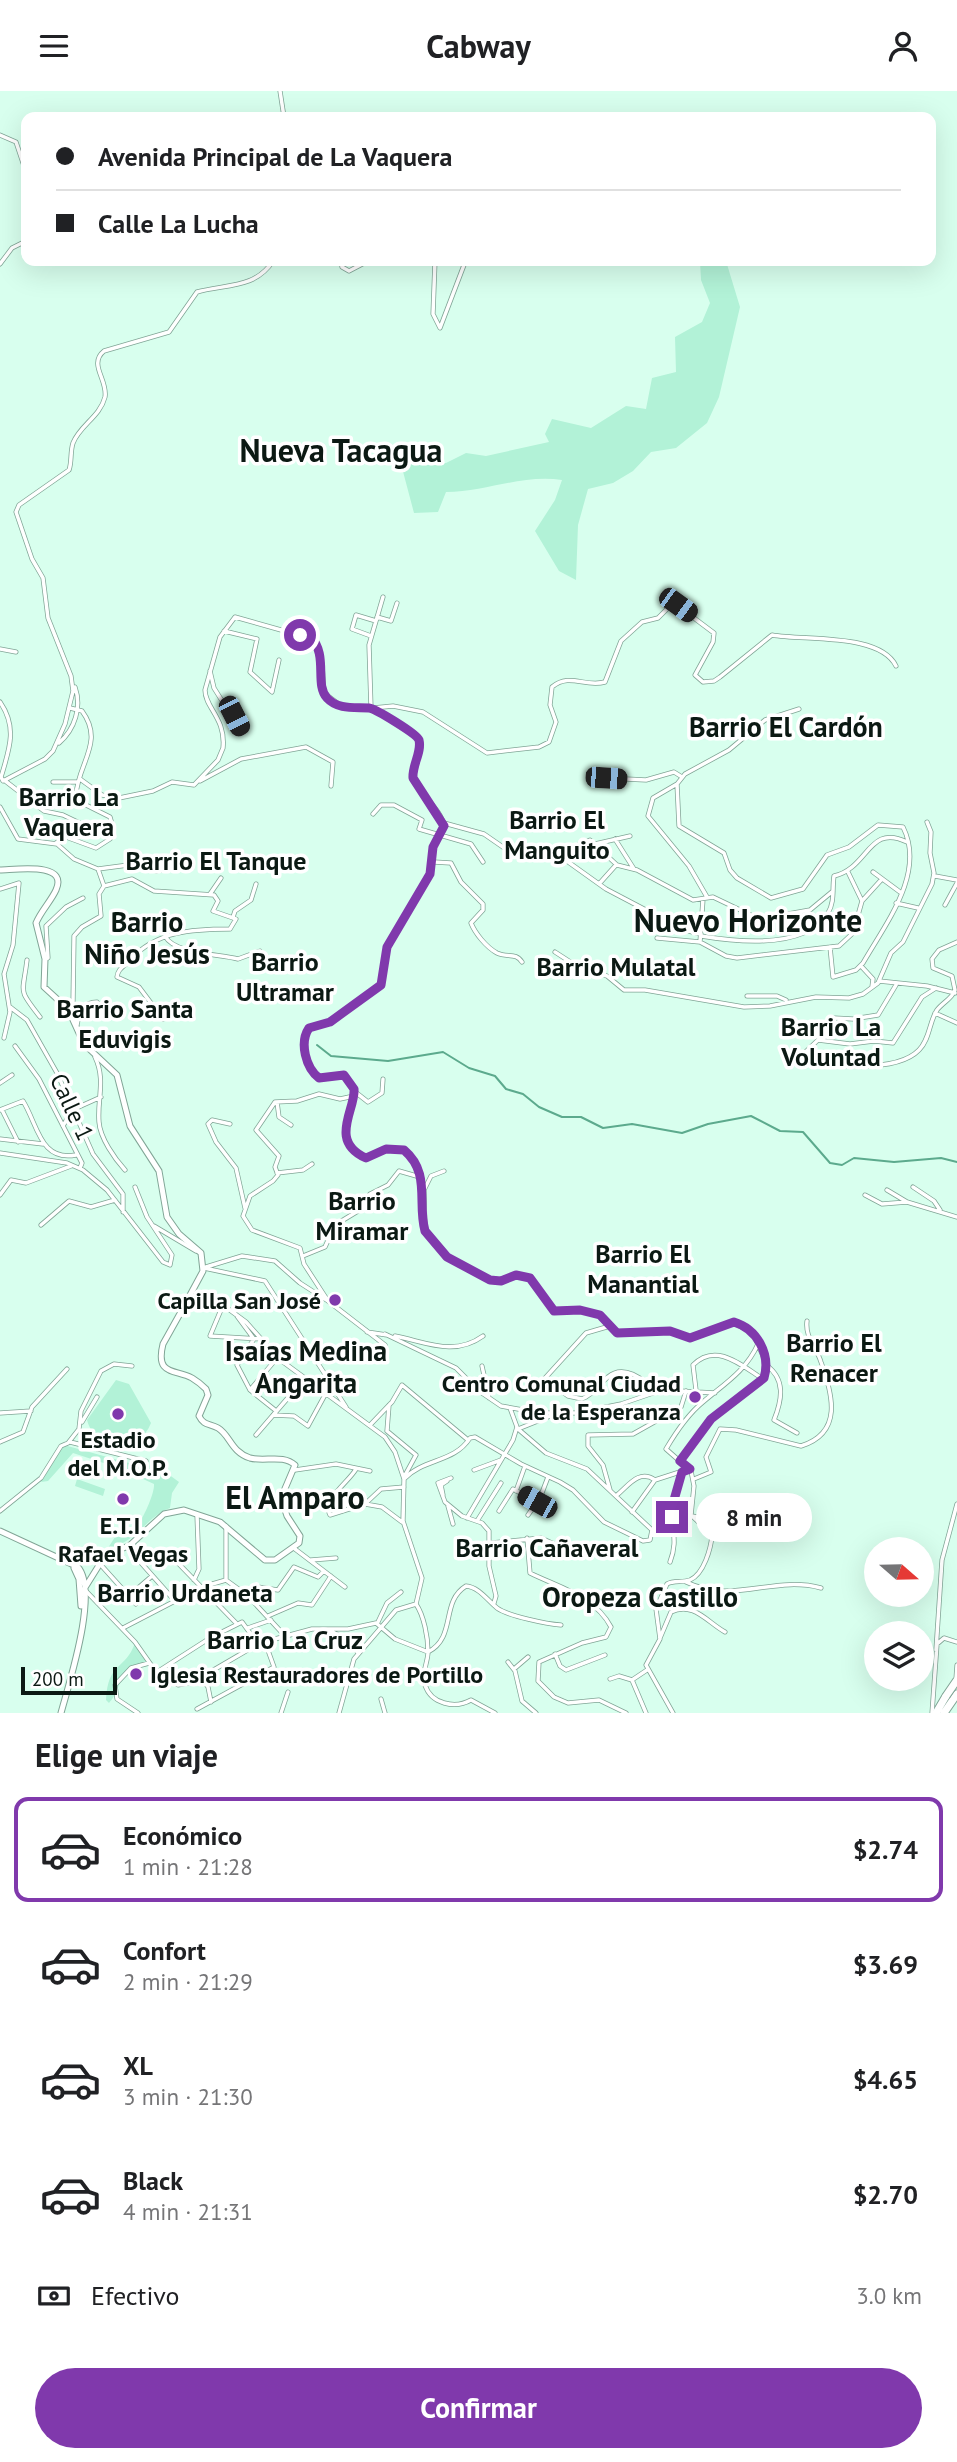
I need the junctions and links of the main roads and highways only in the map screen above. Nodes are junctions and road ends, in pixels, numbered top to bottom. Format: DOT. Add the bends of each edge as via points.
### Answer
graph roads {
  1 [pos="0,870"];
  2 [pos="0,1531"];
  3 [pos="72,1565"];
  4 [pos="83,1592"];
  5 [pos="957,1680"];
  6 [pos="952,1697"];
  7 [pos="61,1711"];
  8 [pos="934,1713"];
  9 [pos="944,1713"];
  1 -- 4 [label="main road" via="41,869 55,875 56,890 36,923 45,959 45,991 62,1002 75,1031 117,1075 130,1126 159,1171 169,1221 201,1253 204,1268 163,1344 168,1371 190,1377 208,1390 201,1420 218,1428 231,1447 247,1457 295,1465 281,1498 300,1536 295,1549 275,1560 261,1559 226,1526 197,1513 176,1510 163,1514 127,1547 109,1551"];
  2 -- 3 [label="main road"];
  3 -- 4 [label="main road"];
  3 -- 4 [label="main road" via="83,1573"];
  4 -- 7 [label="main road" via="81,1626"];
  5 -- 6 [label="highway, bridge"];
  6 -- 8 [label="highway"];
  6 -- 9 [label="highway"];
}
